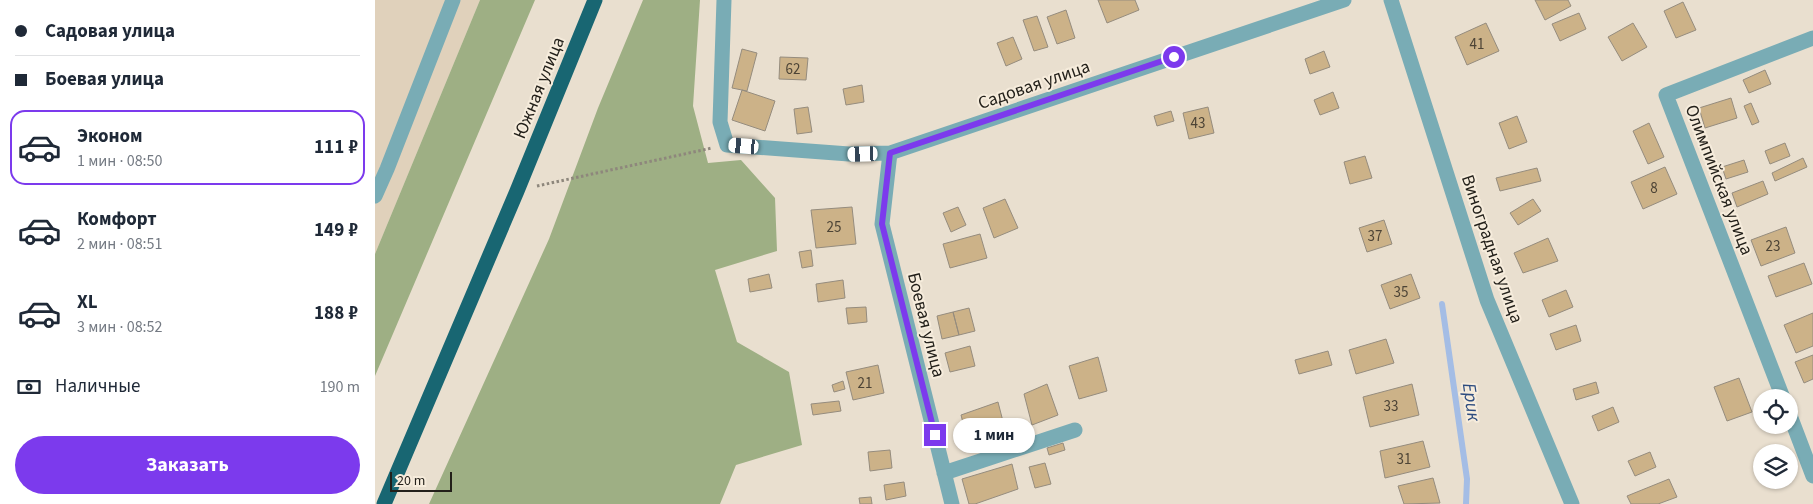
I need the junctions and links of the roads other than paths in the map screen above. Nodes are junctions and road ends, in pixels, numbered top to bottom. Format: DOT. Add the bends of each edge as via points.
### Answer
graph roads {
  1 [pos="453,0"];
  2 [pos="595,0"];
  3 [pos="724,0"];
  4 [pos="1344,0"];
  5 [pos="1391,0"];
  6 [pos="1813,38"];
  7 [pos="890,153"];
  8 [pos="381,167"];
  9 [pos="375,196"];
  10 [pos="1780,389"];
  11 [pos="1075,430"];
  12 [pos="1797,434"];
  13 [pos="944,473"];
  14 [pos="1813,476"];
  15 [pos="384,504"];
  16 [pos="952,504"];
  17 [pos="1572,504"];
  1 -- 8 [label="street"];
  2 -- 15 [label="highway, Южная улица"];
  3 -- 7 [label="street, Садовая улица" via="720,122 727,145 849,154"];
  4 -- 7 [label="street, Садовая улица"];
  5 -- 17 [label="street, Виноградная улица" via="1487,300"];
  6 -- 10 [label="street, Олимпийская улица" via="1667,95"];
  7 -- 13 [label="street, Боевая улица" via="882,224"];
  8 -- 9 [label="street"];
  11 -- 13 [label="street"];
  12 -- 14 [label="street"];
  13 -- 16 [label="street, Боевая улица"];
}
